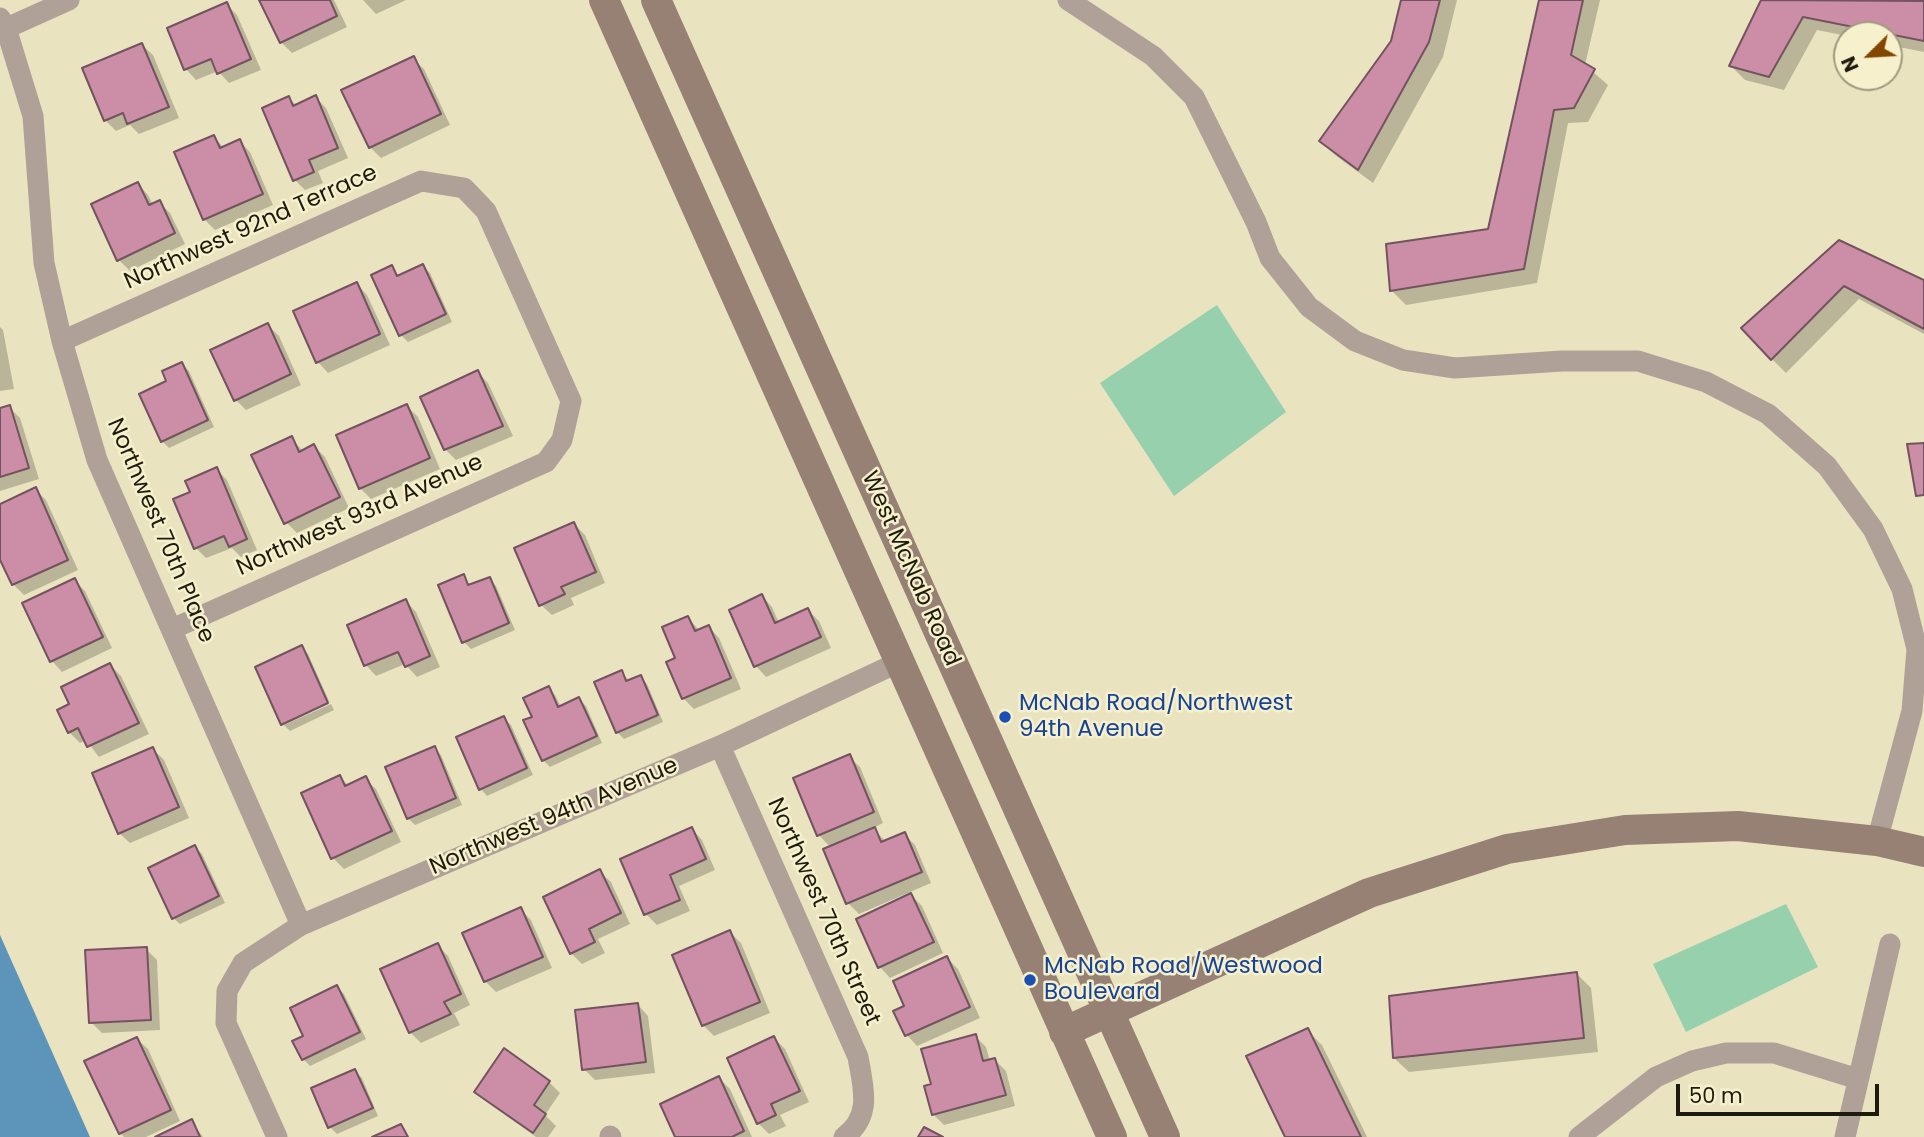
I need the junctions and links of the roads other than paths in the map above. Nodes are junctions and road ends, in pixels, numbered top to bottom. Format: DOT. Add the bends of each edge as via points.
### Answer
graph roads {
  1 [pos="69,0"];
  2 [pos="604,0"];
  3 [pos="656,0"];
  4 [pos="1068,0"];
  5 [pos="2,26"];
  6 [pos="62,341"];
  7 [pos="562,440"];
  8 [pos="172,629"];
  9 [pos="899,662"];
  10 [pos="720,746"];
  11 [pos="1877,841"];
  12 [pos="1924,852"];
  13 [pos="301,925"];
  14 [pos="1890,944"];
  15 [pos="1107,1010"];
  16 [pos="1064,1032"];
  17 [pos="1858,1079"];
  18 [pos="276,1137"];
  19 [pos="844,1137"];
  20 [pos="1112,1137"];
  21 [pos="1165,1137"];
  22 [pos="1578,1137"];
  23 [pos="1845,1137"];
  1 -- 5 [label="street"];
  2 -- 9 [label="main road"];
  3 -- 15 [label="main road, West McNab Road"];
  4 -- 11 [label="street" via="1153,56 1194,97 1270,258 1309,307 1355,341 1404,360 1455,368 1638,361 1706,382 1768,414 1827,466 1873,529 1902,589 1917,649 1912,711"];
  5 -- 6 [label="street, Northwest 70th Place" via="33,116 44,263"];
  6 -- 7 [label="street, Northwest 92nd Terrace" via="421,181 464,188 486,211 571,401"];
  6 -- 8 [label="street, Northwest 70th Place" via="97,460"];
  7 -- 8 [label="street, Northwest 93rd Avenue" via="546,462"];
  8 -- 13 [label="street, Northwest 70th Place"];
  9 -- 10 [label="street, Northwest 94th Avenue"];
  9 -- 16 [label="main road"];
  10 -- 13 [label="street, Northwest 94th Avenue"];
  10 -- 19 [label="street, Northwest 70th Street" via="858,1057 865,1104 853,1130"];
  11 -- 12 [label="main road"];
  11 -- 15 [label="main road" via="1738,826 1625,830 1507,849 1369,893"];
  13 -- 18 [label="street, Northwest 94th Avenue" via="243,963 227,992 226,1023"];
  14 -- 17 [label="street"];
  15 -- 16 [label="main road"];
  15 -- 21 [label="main road, West McNab Road"];
  16 -- 20 [label="main road"];
  17 -- 22 [label="street" via="1773,1053 1726,1053 1692,1061 1657,1077"];
  17 -- 23 [label="street"];
}
